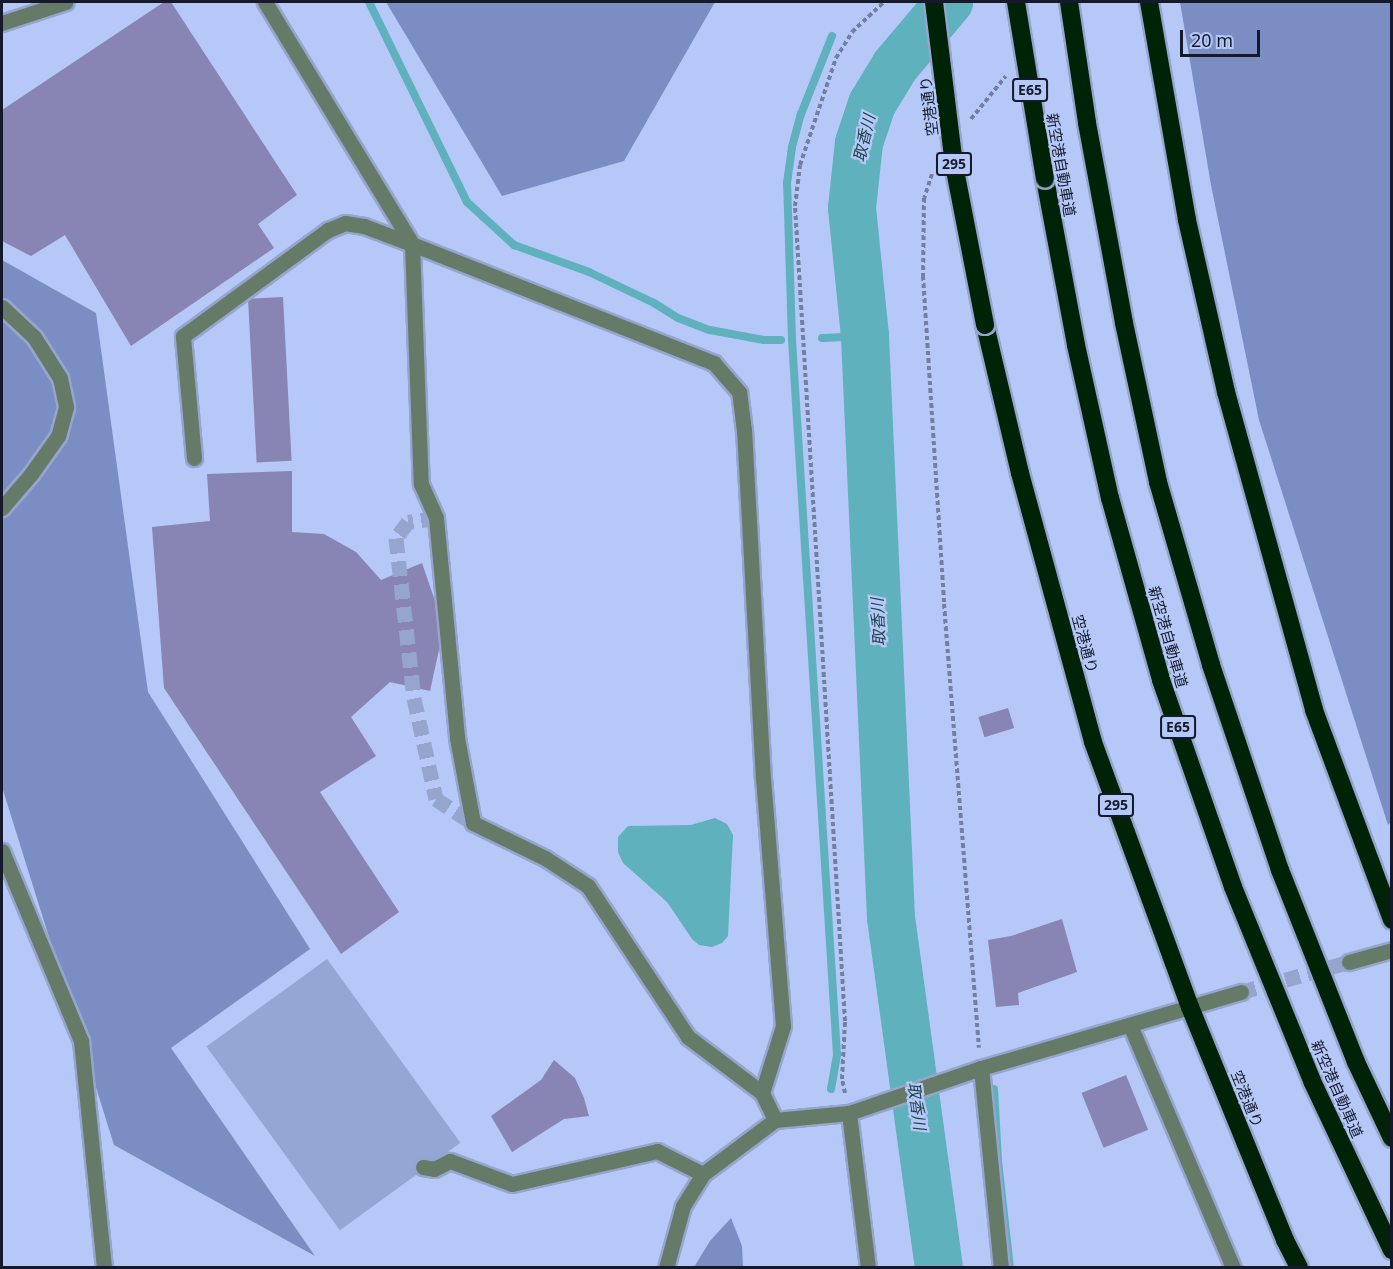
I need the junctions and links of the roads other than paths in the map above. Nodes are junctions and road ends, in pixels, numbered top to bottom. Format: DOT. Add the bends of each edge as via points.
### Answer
graph roads {
  1 [pos="66,2"];
  2 [pos="265,2"];
  3 [pos="934,2"];
  4 [pos="1016,2"];
  5 [pos="1069,2"];
  6 [pos="1149,2"];
  7 [pos="2,22"];
  8 [pos="412,244"];
  9 [pos="2,307"];
  10 [pos="194,458"];
  11 [pos="2,508"];
  12 [pos="2,851"];
  13 [pos="1392,920"];
  14 [pos="1392,950"];
  15 [pos="1349,962"];
  16 [pos="1241,992"];
  17 [pos="1190,1007"];
  18 [pos="1130,1025"];
  19 [pos="974,1071"];
  20 [pos="762,1093"];
  21 [pos="855,1110"];
  22 [pos="775,1120"];
  23 [pos="1392,1138"];
  24 [pos="423,1167"];
  25 [pos="703,1174"];
  26 [pos="1392,1250"];
  27 [pos="104,1268"];
  28 [pos="666,1268"];
  29 [pos="868,1268"];
  30 [pos="1001,1268"];
  31 [pos="1233,1268"];
  32 [pos="1299,1268"];
  1 -- 7 [label="street"];
  2 -- 8 [label="street"];
  3 -- 17 [label="highway, 空港通り / 295, bridge" via="954,165 985,325 1020,473 1093,742"];
  4 -- 26 [label="highway, 新空港自動車道 / E65, bridge" via="1076,345 1110,498 1161,680 1233,887 1312,1081"];
  5 -- 23 [label="highway, 新空港自動車道" via="1124,323 1158,482 1210,665 1285,881 1356,1062"];
  6 -- 13 [label="highway" via="1187,220 1226,392 1314,710"];
  8 -- 10 [label="street" via="345,223 328,230 183,336"];
  8 -- 20 [label="street" via="421,484 436,518 457,738 473,823 545,858 588,886 688,1037"];
  8 -- 20 [label="street" via="714,363 739,392 783,1026"];
  9 -- 11 [label="street" via="39,345 60,378 66,407 58,436"];
  12 -- 27 [label="street" via="81,1041"];
  14 -- 15 [label="street"];
  16 -- 17 [label="street"];
  17 -- 18 [label="street"];
  17 -- 32 [label="highway, 空港通り / 295"];
  18 -- 19 [label="street"];
  18 -- 31 [label="street"];
  19 -- 21 [label="street"];
  19 -- 30 [label="street"];
  20 -- 22 [label="street"];
  21 -- 22 [label="street"];
  21 -- 29 [label="street"];
  22 -- 25 [label="street"];
  24 -- 25 [label="street" via="434,1169 450,1161 512,1184 657,1151"];
  25 -- 28 [label="street" via="683,1206"];
}
